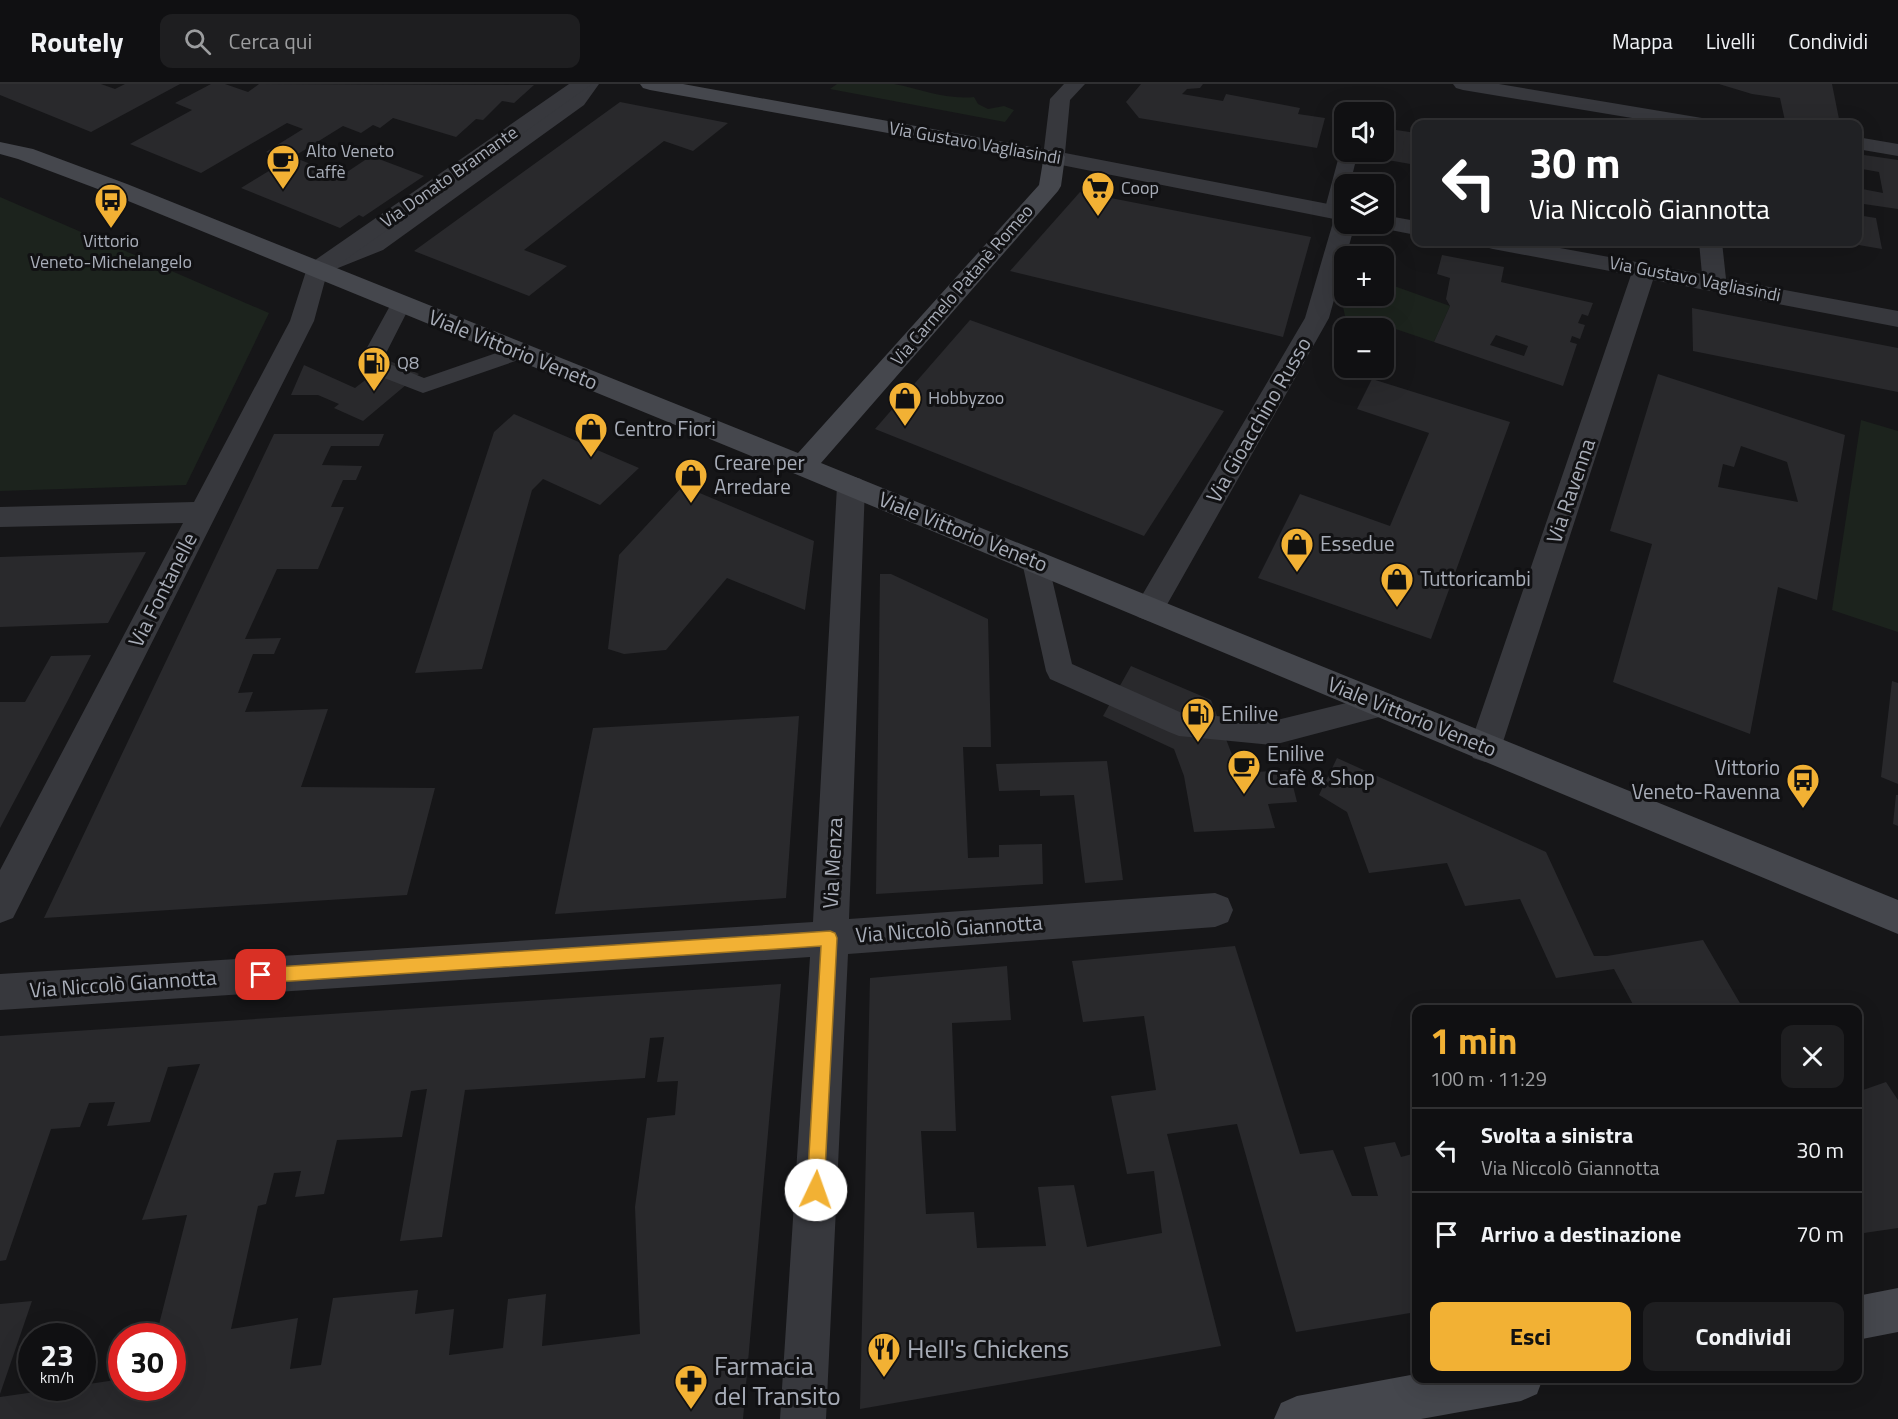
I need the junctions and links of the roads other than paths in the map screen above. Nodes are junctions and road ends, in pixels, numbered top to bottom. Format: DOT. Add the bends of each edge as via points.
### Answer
graph roads {
  1 [pos="582,84"];
  2 [pos="590,84"];
  3 [pos="650,84"];
  4 [pos="1463,84"];
  5 [pos="1062,88"];
  6 [pos="1678,120"];
  7 [pos="0,137"];
  8 [pos="1862,144"];
  9 [pos="0,148"];
  10 [pos="1898,150"];
  11 [pos="25,154"];
  12 [pos="1054,158"];
  13 [pos="1334,215"];
  14 [pos="1394,224"];
  15 [pos="1412,227"];
  16 [pos="1337,234"];
  17 [pos="1516,246"];
  18 [pos="1711,246"];
  19 [pos="1645,269"];
  20 [pos="316,270"];
  21 [pos="1714,282"];
  22 [pos="401,304"];
  23 [pos="1898,319"];
  24 [pos="519,352"];
  25 [pos="803,466"];
  26 [pos="851,486"];
  27 [pos="203,512"];
  28 [pos="0,517"];
  29 [pos="1035,562"];
  30 [pos="1149,609"];
  31 [pos="1383,705"];
  32 [pos="1485,748"];
  33 [pos="0,906"];
  34 [pos="1215,910"];
  35 [pos="1898,917"];
  36 [pos="830,938"];
  37 [pos="0,992"];
  38 [pos="1898,1310"];
  39 [pos="1862,1317"];
  40 [pos="1494,1383"];
  41 [pos="803,1419"];
  42 [pos="1297,1419"];
  1 -- 20 [label="street, Via Donato Bramante"];
  2 -- 20 [label="lane" via="578,101 376,246"];
  3 -- 12 [label="main road, Via Gustavo Vagliasindi"];
  4 -- 6 [label="street"];
  5 -- 12 [label="street, Via Carmelo Patanè Romeo"];
  7 -- 11 [label="main road"];
  8 -- 10 [label="street"];
  9 -- 11 [label="main road"];
  11 -- 20 [label="main road, Viale Vittorio Veneto"];
  12 -- 13 [label="street, Via Gustavo Vagliasindi"];
  12 -- 25 [label="main road, Via Carmelo Patanè Romeo" via="1050,186"];
  14 -- 15 [label="street"];
  16 -- 30 [label="street, Via Gioacchino Russo" via="1317,318"];
  17 -- 19 [label="street, Via Gustavo Vagliasindi"];
  18 -- 21 [label="street"];
  19 -- 21 [label="street, Via Gustavo Vagliasindi"];
  19 -- 32 [label="street, Via Ravenna"];
  20 -- 22 [label="main road, Viale Vittorio Veneto"];
  20 -- 27 [label="street, Via Fontanelle" via="302,321"];
  21 -- 23 [label="street, Via Gustavo Vagliasindi"];
  22 -- 24 [label="main road, Viale Vittorio Veneto"];
  22 -- 24 [label="lane" via="369,364 423,386"];
  24 -- 25 [label="main road, Viale Vittorio Veneto"];
  25 -- 26 [label="main road, Viale Vittorio Veneto"];
  26 -- 29 [label="main road, Viale Vittorio Veneto"];
  26 -- 36 [label="street, Via Menza"];
  27 -- 28 [label="street"];
  27 -- 33 [label="street, Via Fontanelle"];
  29 -- 30 [label="main road, Viale Vittorio Veneto"];
  29 -- 31 [label="lane" via="1060,671 1179,724 1273,733"];
  30 -- 31 [label="main road, Viale Vittorio Veneto"];
  31 -- 32 [label="main road, Viale Vittorio Veneto"];
  32 -- 35 [label="main road, Viale Vittorio Veneto"];
  34 -- 36 [label="street, Via Niccolò Giannotta"];
  36 -- 37 [label="street, Via Niccolò Giannotta"];
  36 -- 41 [label="street, Via Menza"];
  38 -- 39 [label="main road"];
  40 -- 42 [label="main road"];
}
